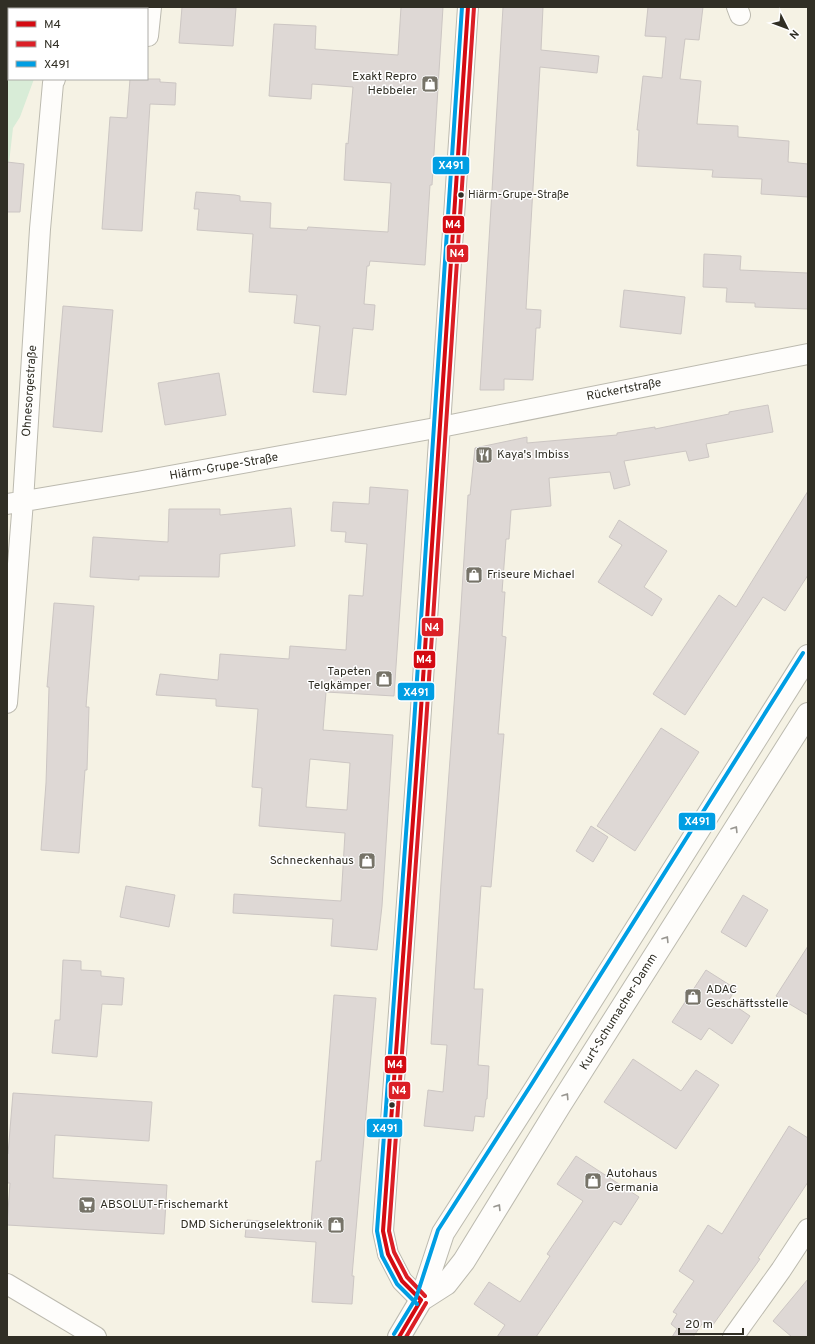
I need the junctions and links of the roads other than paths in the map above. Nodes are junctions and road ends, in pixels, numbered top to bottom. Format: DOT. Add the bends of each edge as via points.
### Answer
graph roads {
  1 [pos="151,7"];
  2 [pos="468,7"];
  3 [pos="148,36"];
  4 [pos="54,80"];
  5 [pos="808,354"];
  6 [pos="441,427"];
  7 [pos="15,502"];
  8 [pos="808,656"];
  9 [pos="7,703"];
  10 [pos="808,714"];
  11 [pos="808,1229"];
  12 [pos="7,1284"];
  13 [pos="421,1300"];
  14 [pos="96,1337"];
  15 [pos="399,1337"];
  16 [pos="733,1337"];
  1 -- 3 [label="street"];
  2 -- 6 [label="street"];
  4 -- 7 [label="street, Ohnesorgestraße"];
  5 -- 6 [label="street, Rückertstraße"];
  6 -- 7 [label="street, Hiärm-Grupe-Straße"];
  6 -- 13 [label="street" via="383,1231 388,1254 402,1281"];
  7 -- 9 [label="street, Ohnesorgestraße"];
  8 -- 13 [label="main road, Kurt-Schumacher-Damm" via="443,1233"];
  13 -- 10 [label="main road, Kurt-Schumacher-Damm, one-way" via="446,1284 464,1261"];
  11 -- 16 [label="street"];
  12 -- 14 [label="street"];
  13 -- 15 [label="main road, Kurt-Schumacher-Damm"];
}
